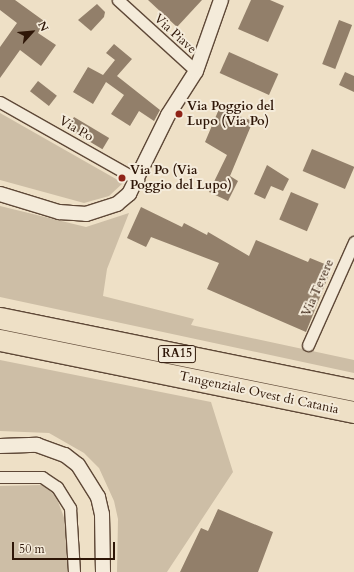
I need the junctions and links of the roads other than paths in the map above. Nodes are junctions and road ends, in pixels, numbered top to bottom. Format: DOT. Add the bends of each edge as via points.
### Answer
graph roads {
  1 [pos="118,0"];
  2 [pos="221,0"];
  3 [pos="196,72"];
  4 [pos="0,102"];
  5 [pos="138,180"];
  6 [pos="0,194"];
  7 [pos="354,242"];
  8 [pos="0,318"];
  9 [pos="0,340"];
  10 [pos="308,345"];
  11 [pos="354,390"];
  12 [pos="354,412"];
  13 [pos="0,446"];
  14 [pos="0,477"];
  15 [pos="74,572"];
  16 [pos="103,572"];
  1 -- 3 [label="street, Via Piave"];
  2 -- 3 [label="street"];
  3 -- 5 [label="street" via="168,115"];
  4 -- 5 [label="street, Via Po"];
  5 -- 6 [label="street" via="117,204 86,214 59,212"];
  7 -- 10 [label="street, Via Tevere"];
  8 -- 11 [label="highway, Tangenziale Ovest di Catania / RA15"];
  9 -- 12 [label="highway, Tangenziale Ovest di Catania / RA15"];
  13 -- 16 [label="street" via="36,445 64,455 78,465 98,497 102,514"];
  14 -- 15 [label="street" via="42,477 57,487 70,508"];
}
